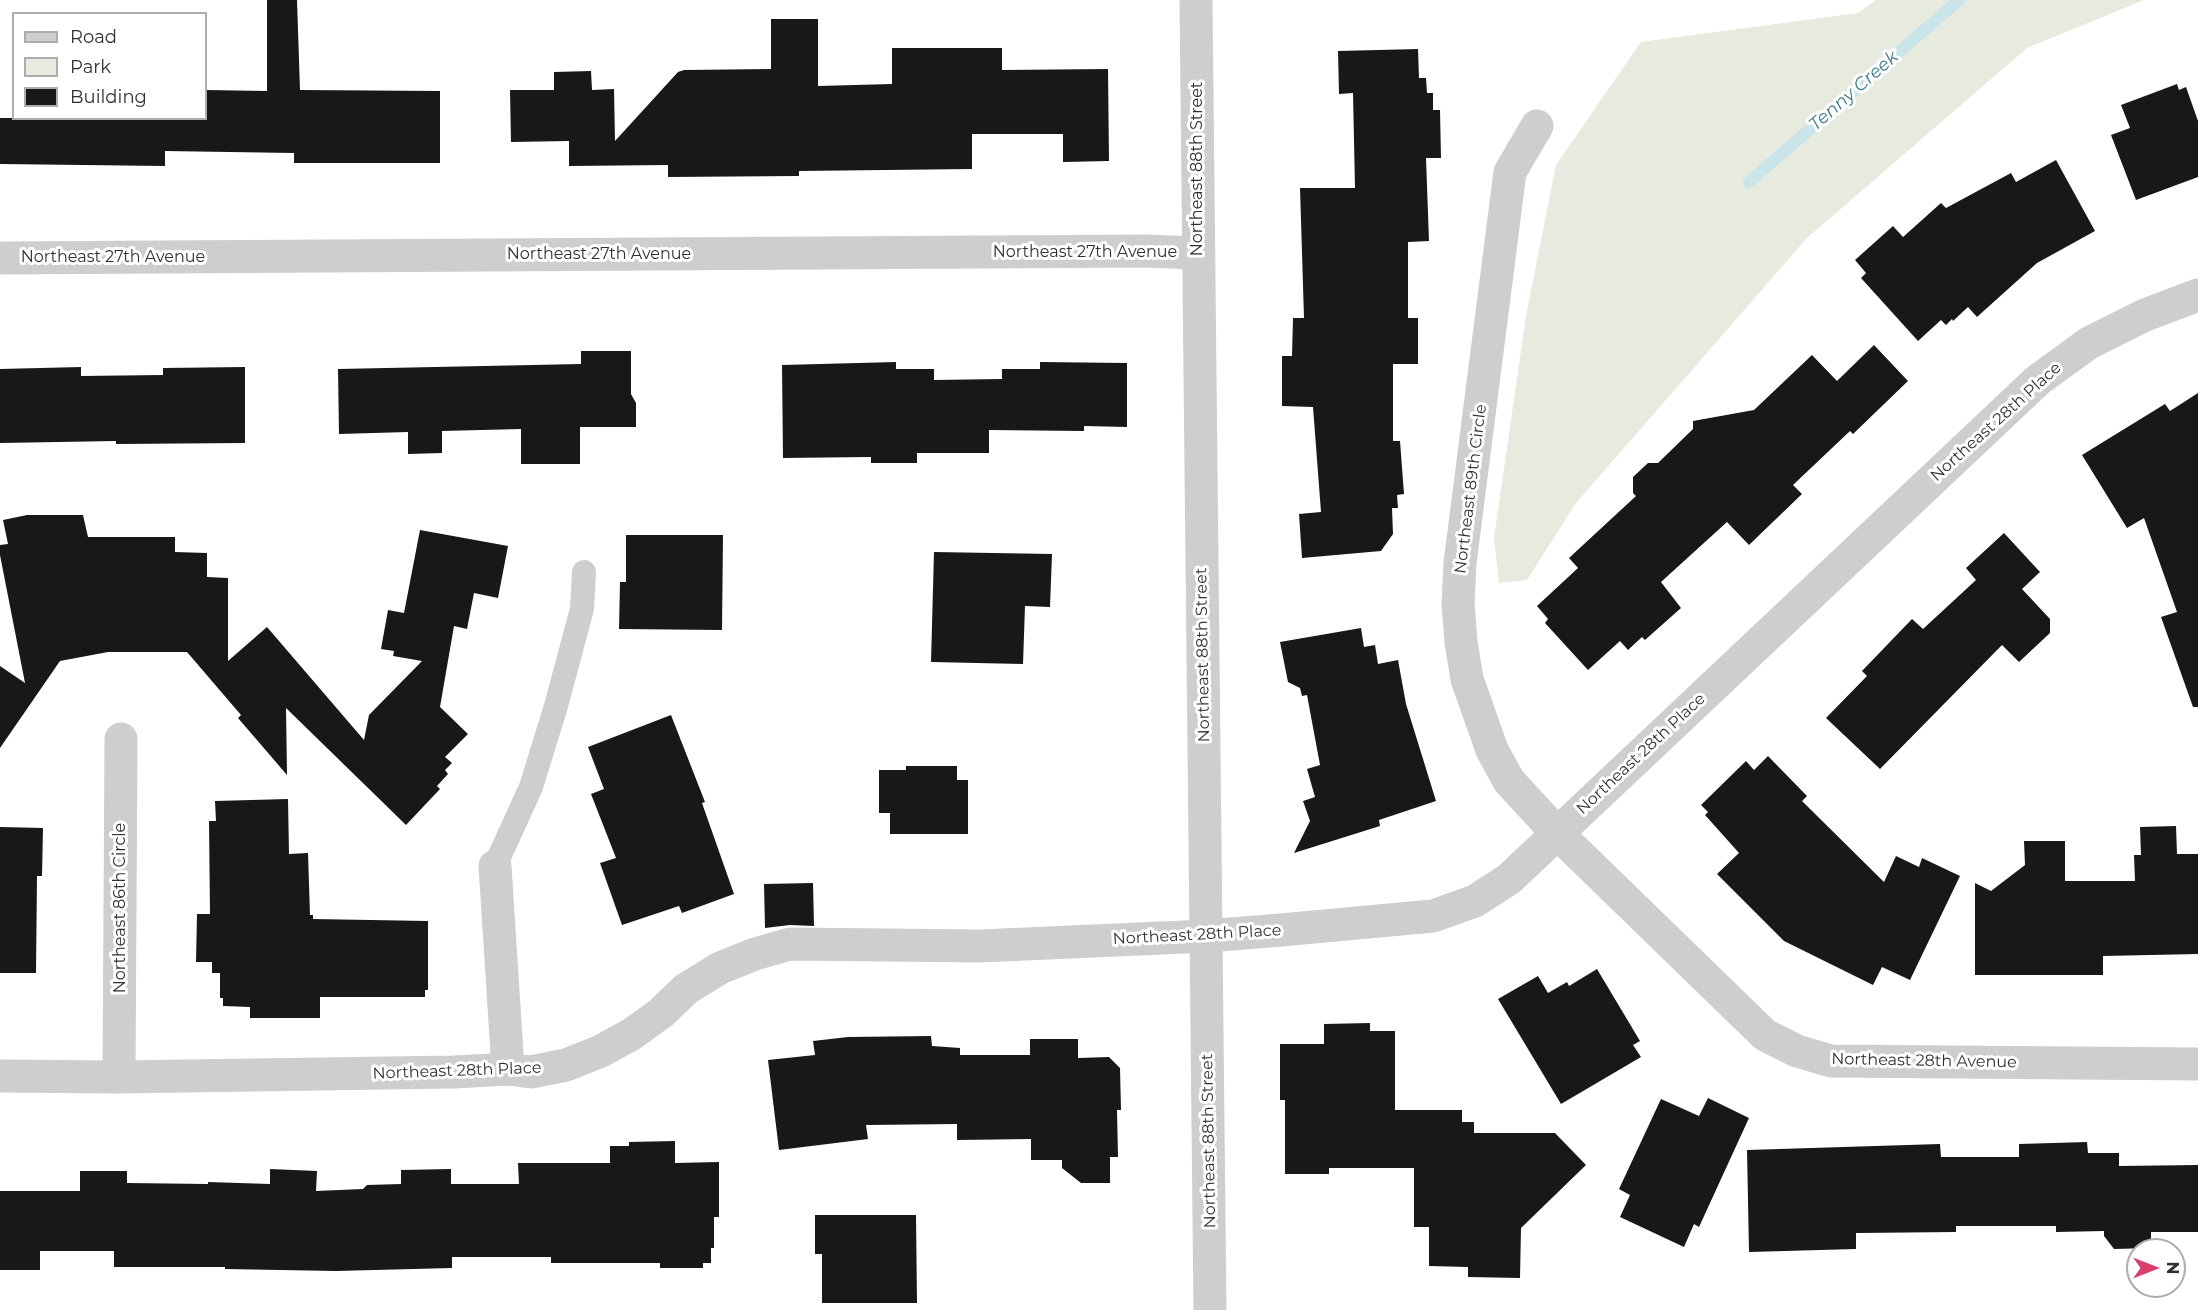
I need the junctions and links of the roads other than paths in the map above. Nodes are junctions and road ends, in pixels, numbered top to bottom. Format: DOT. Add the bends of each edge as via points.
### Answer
graph roads {
  1 [pos="1196,0"];
  2 [pos="1537,126"];
  3 [pos="1198,253"];
  4 [pos="0,258"];
  5 [pos="2198,295"];
  6 [pos="584,572"];
  7 [pos="122,739"];
  8 [pos="1557,833"];
  9 [pos="495,866"];
  10 [pos="1208,936"];
  11 [pos="2198,1064"];
  12 [pos="508,1069"];
  13 [pos="0,1076"];
  14 [pos="119,1077"];
  15 [pos="1210,1310"];
  1 -- 3 [label="street, Northeast 88th Street"];
  2 -- 8 [label="street, Northeast 89th Circle" via="1510,172 1458,603 1467,679 1492,750 1509,781"];
  3 -- 4 [label="street, Northeast 27th Avenue"];
  3 -- 10 [label="street, Northeast 88th Street"];
  5 -- 8 [label="street, Northeast 28th Place" via="2145,315 2089,343 2038,380"];
  6 -- 9 [label="lane" via="582,609 556,706 531,787"];
  7 -- 14 [label="street, Northeast 86th Circle"];
  8 -- 10 [label="street, Northeast 28th Place" via="1509,879 1474,901 1434,916"];
  8 -- 11 [label="street, Northeast 28th Avenue" via="1765,1035 1797,1051 1831,1061"];
  9 -- 12 [label="street"];
  10 -- 12 [label="street, Northeast 28th Place" via="980,946 789,944 720,968 686,989 632,1034 601,1052 531,1072"];
  10 -- 15 [label="street, Northeast 88th Street"];
  12 -- 14 [label="street, Northeast 28th Place"];
  13 -- 14 [label="street, Northeast 28th Place"];
}
